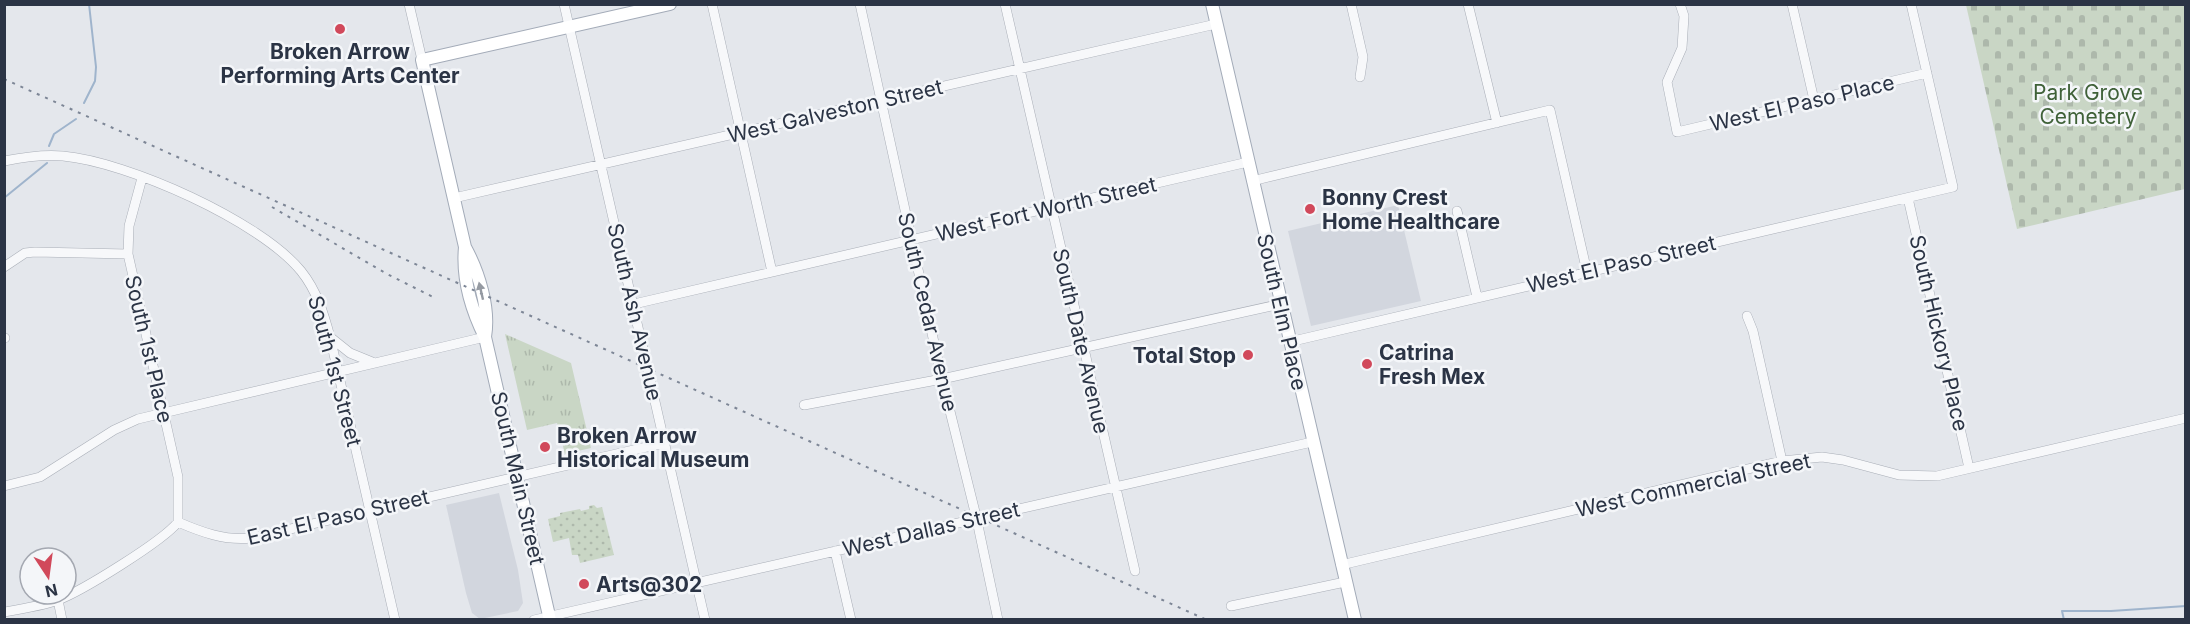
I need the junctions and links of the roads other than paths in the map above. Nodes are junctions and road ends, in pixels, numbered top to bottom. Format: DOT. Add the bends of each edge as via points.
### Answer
graph roads {
  1 [pos="409,4"];
  2 [pos="564,4"];
  3 [pos="670,4"];
  4 [pos="712,4"];
  5 [pos="860,4"];
  6 [pos="1005,4"];
  7 [pos="1212,4"];
  8 [pos="1351,4"];
  9 [pos="1468,4"];
  10 [pos="1680,4"];
  11 [pos="1792,4"];
  12 [pos="1911,4"];
  13 [pos="1216,24"];
  14 [pos="569,29"];
  15 [pos="422,60"];
  16 [pos="1019,68"];
  17 [pos="1927,73"];
  18 [pos="1360,77"];
  19 [pos="881,100"];
  20 [pos="1814,100"];
  21 [pos="1497,123"];
  22 [pos="741,132"];
  23 [pos="4,161"];
  24 [pos="1248,162"];
  25 [pos="601,164"];
  26 [pos="142,178"];
  27 [pos="1252,181"];
  28 [pos="454,198"];
  29 [pos="1908,198"];
  30 [pos="1051,208"];
  31 [pos="1457,211"];
  32 [pos="912,240"];
  33 [pos="128,254"];
  34 [pos="4,267"];
  35 [pos="772,272"];
  36 [pos="1587,272"];
  37 [pos="1477,297"];
  38 [pos="634,304"];
  39 [pos="1281,304"];
  40 [pos="1747,316"];
  41 [pos="485,337"];
  42 [pos="330,338"];
  43 [pos="1290,342"];
  44 [pos="1082,347"];
  45 [pos="374,363"];
  46 [pos="339,371"];
  47 [pos="942,379"];
  48 [pos="804,405"];
  49 [pos="164,412"];
  50 [pos="2186,418"];
  51 [pos="1312,442"];
  52 [pos="664,444"];
  53 [pos="1782,461"];
  54 [pos="1969,468"];
  55 [pos="517,477"];
  56 [pos="4,486"];
  57 [pos="1115,486"];
  58 [pos="370,511"];
  59 [pos="977,518"];
  60 [pos="178,522"];
  61 [pos="835,551"];
  62 [pos="1341,565"];
  63 [pos="1135,571"];
  64 [pos="695,582"];
  65 [pos="1345,582"];
  66 [pos="78,591"];
  67 [pos="31,606"];
  68 [pos="1231,606"];
  69 [pos="4,612"];
  70 [pos="550,618"];
  71 [pos="395,620"];
  72 [pos="534,620"];
  73 [pos="705,620"];
  74 [pos="851,620"];
  75 [pos="998,620"];
  76 [pos="1354,620"];
  1 -- 15 [label="street, South Main Street"];
  2 -- 14 [label="street, South Ash Avenue"];
  3 -- 14 [label="main road"];
  4 -- 22 [label="street"];
  5 -- 19 [label="street, South Cedar Avenue"];
  6 -- 16 [label="street, South Date Avenue"];
  7 -- 13 [label="main road, South Elm Place"];
  8 -- 18 [label="street" via="1363,57"];
  9 -- 21 [label="street"];
  10 -- 20 [label="street, West El Paso Place" via="1682,48 1667,81 1677,132"];
  11 -- 20 [label="street"];
  12 -- 17 [label="street"];
  13 -- 16 [label="street, West Galveston Street"];
  13 -- 24 [label="main road, South Elm Place"];
  14 -- 15 [label="main road"];
  14 -- 25 [label="street, South Ash Avenue"];
  15 -- 28 [label="main road, South Main Street"];
  16 -- 19 [label="street, West Galveston Street"];
  16 -- 30 [label="street, South Date Avenue"];
  17 -- 20 [label="street, West El Paso Place"];
  17 -- 29 [label="street, West El Paso Street" via="1953,187"];
  19 -- 22 [label="street, West Galveston Street"];
  19 -- 32 [label="street, South Cedar Avenue"];
  21 -- 27 [label="street"];
  21 -- 36 [label="street" via="1550,110"];
  22 -- 25 [label="street, West Galveston Street"];
  22 -- 35 [label="street"];
  23 -- 26 [label="street, South 1st Street" via="64,156"];
  24 -- 27 [label="main road, South Elm Place"];
  24 -- 30 [label="street, West Fort Worth Street"];
  25 -- 28 [label="street, West Galveston Street"];
  25 -- 38 [label="street, South Ash Avenue"];
  26 -- 33 [label="street, South 1st Place" via="129,226"];
  26 -- 42 [label="street, South 1st Street" via="200,202 281,251 314,290"];
  27 -- 39 [label="main road, South Elm Place"];
  28 -- 41 [label="main road, South Main Street" via="473,313"];
  29 -- 36 [label="street, West El Paso Street"];
  29 -- 54 [label="street, South Hickory Place"];
  30 -- 32 [label="street, West Fort Worth Street"];
  30 -- 44 [label="street, South Date Avenue"];
  31 -- 37 [label="street"];
  32 -- 35 [label="street, West Fort Worth Street"];
  32 -- 47 [label="street, South Cedar Avenue"];
  33 -- 34 [label="street" via="35,252"];
  33 -- 49 [label="street, South 1st Place"];
  35 -- 38 [label="street, West Fort Worth Street"];
  36 -- 37 [label="street, West El Paso Street"];
  37 -- 43 [label="street, West El Paso Street"];
  38 -- 52 [label="street, South Ash Avenue"];
  39 -- 43 [label="main road, South Elm Place"];
  39 -- 44 [label="street"];
  40 -- 53 [label="street"];
  41 -- 45 [label="street"];
  41 -- 55 [label="main road, South Main Street"];
  42 -- 45 [label="street" via="350,353"];
  42 -- 46 [label="street, South 1st Street"];
  43 -- 51 [label="main road, South Elm Place"];
  44 -- 47 [label="street"];
  44 -- 57 [label="street, South Date Avenue"];
  45 -- 46 [label="street"];
  46 -- 49 [label="street"];
  46 -- 58 [label="street, South 1st Street"];
  47 -- 48 [label="street"];
  47 -- 59 [label="street, South Cedar Avenue"];
  49 -- 56 [label="street" via="114,430 40,477"];
  49 -- 60 [label="street, South 1st Place" via="178,477"];
  50 -- 54 [label="street, West Commercial Street"];
  51 -- 57 [label="street, West Dallas Street"];
  51 -- 62 [label="main road, South Elm Place"];
  52 -- 55 [label="street"];
  52 -- 64 [label="street, South Ash Avenue"];
  53 -- 54 [label="street, West Commercial Street" via="1822,457 1918,477"];
  53 -- 62 [label="street, West Commercial Street"];
  55 -- 58 [label="street, East El Paso Street"];
  55 -- 70 [label="main road, South Main Street"];
  57 -- 59 [label="street, West Dallas Street"];
  57 -- 63 [label="street, South Date Avenue"];
  58 -- 60 [label="street, East El Paso Street" via="237,540"];
  58 -- 71 [label="street, South 1st Street"];
  59 -- 61 [label="street, West Dallas Street"];
  59 -- 75 [label="street, South Cedar Avenue"];
  60 -- 66 [label="street" via="143,550"];
  61 -- 64 [label="street, West Dallas Street"];
  61 -- 74 [label="street"];
  62 -- 65 [label="main road, South Elm Place"];
  64 -- 70 [label="street, West Dallas Street"];
  64 -- 73 [label="street, South Ash Avenue"];
  65 -- 68 [label="street"];
  65 -- 76 [label="main road, South Elm Place"];
  67 -- 69 [label="street"];
  70 -- 72 [label="street, West Dallas Street"];
}
